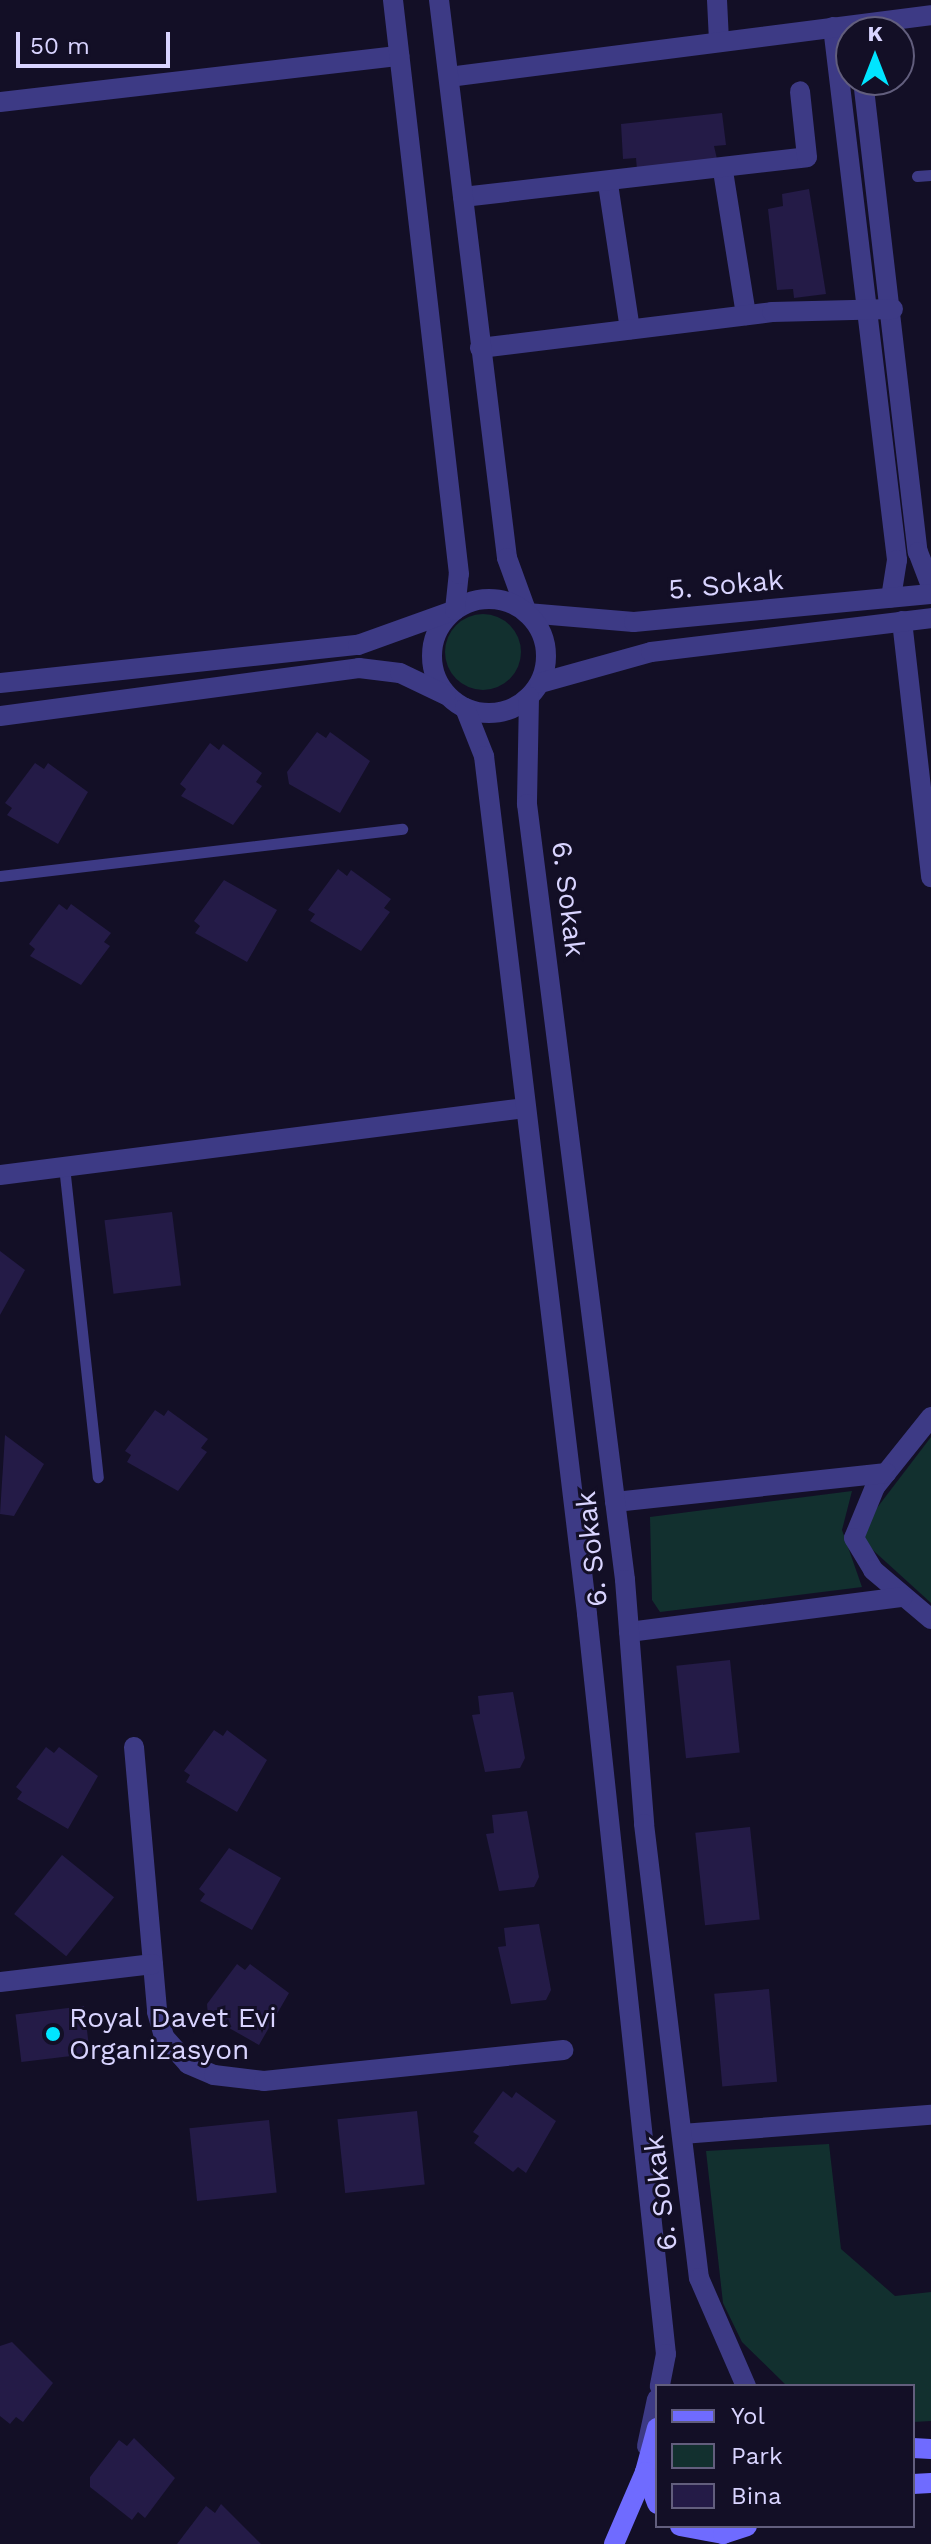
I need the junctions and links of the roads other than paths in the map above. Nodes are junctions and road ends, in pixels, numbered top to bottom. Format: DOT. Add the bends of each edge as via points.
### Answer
graph roads {
  1 [pos="393,0"];
  2 [pos="439,0"];
  3 [pos="717,0"];
  4 [pos="833,27"];
  5 [pos="719,41"];
  6 [pos="399,56"];
  7 [pos="449,77"];
  8 [pos="800,91"];
  9 [pos="865,96"];
  10 [pos="0,102"];
  11 [pos="723,171"];
  12 [pos="931,175"];
  13 [pos="917,176"];
  14 [pos="608,184"];
  15 [pos="463,197"];
  16 [pos="863,309"];
  17 [pos="893,309"];
  18 [pos="746,315"];
  19 [pos="630,329"];
  20 [pos="480,348"];
  21 [pos="931,586"];
  22 [pos="931,594"];
  23 [pos="891,598"];
  24 [pos="455,610"];
  25 [pos="527,613"];
  26 [pos="931,618"];
  27 [pos="902,621"];
  28 [pos="0,683"];
  29 [pos="535,690"];
  30 [pos="446,695"];
  31 [pos="465,708"];
  32 [pos="0,716"];
  33 [pos="402,829"];
  34 [pos="0,876"];
  35 [pos="931,877"];
  36 [pos="525,1108"];
  37 [pos="64,1166"];
  38 [pos="0,1175"];
  39 [pos="931,1417"];
  40 [pos="886,1473"];
  41 [pos="98,1477"];
  42 [pos="615,1502"];
  43 [pos="903,1597"];
  44 [pos="931,1619"];
  45 [pos="629,1632"];
  46 [pos="134,1747"];
  47 [pos="153,1964"];
  48 [pos="0,1982"];
  49 [pos="563,2050"];
  50 [pos="931,2115"];
  51 [pos="682,2134"];
  52 [pos="660,2384"];
  53 [pos="745,2384"];
  54 [pos="655,2409"];
  55 [pos="655,2432"];
  56 [pos="647,2450"];
  57 [pos="645,2472"];
  58 [pos="655,2499"];
  59 [pos="686,2528"];
  60 [pos="742,2528"];
  61 [pos="716,2539"];
  62 [pos="614,2544"];
  1 -- 6 [label="street"];
  2 -- 7 [label="street"];
  3 -- 5 [label="street"];
  4 -- 5 [label="street"];
  4 -- 16 [label="street"];
  5 -- 7 [label="street"];
  6 -- 10 [label="street"];
  6 -- 24 [label="street" via="459,574"];
  7 -- 15 [label="street"];
  8 -- 11 [label="street" via="807,157"];
  9 -- 17 [label="street"];
  11 -- 14 [label="street"];
  11 -- 18 [label="street"];
  12 -- 13 [label="lane"];
  14 -- 15 [label="street"];
  14 -- 19 [label="street"];
  15 -- 20 [label="street"];
  16 -- 17 [label="street"];
  16 -- 18 [label="street"];
  16 -- 23 [label="street" via="897,560"];
  17 -- 21 [label="street" via="918,552"];
  18 -- 19 [label="street"];
  19 -- 20 [label="street"];
  20 -- 25 [label="street" via="507,558"];
  22 -- 23 [label="street, 5. Sokak"];
  23 -- 25 [label="street, 5. Sokak" via="634,622"];
  24 -- 25 [label="street" via="491,599"];
  24 -- 28 [label="street" via="358,645"];
  24 -- 30 [label="street" via="433,641 431,661"];
  25 -- 29 [label="street" via="546,646"];
  26 -- 27 [label="street, 5. Sokak"];
  27 -- 29 [label="street, 5. Sokak" via="651,652"];
  27 -- 35 [label="street"];
  29 -- 31 [label="street" via="496,714"];
  29 -- 42 [label="street, 6. Sokak" via="527,804"];
  30 -- 31 [label="street"];
  30 -- 32 [label="street" via="400,673 359,668"];
  31 -- 36 [label="street, 6. Sokak" via="484,756"];
  33 -- 34 [label="lane"];
  36 -- 37 [label="street"];
  36 -- 52 [label="street, 6. Sokak" via="666,2354"];
  37 -- 38 [label="street"];
  37 -- 41 [label="lane"];
  39 -- 40 [label="street"];
  40 -- 42 [label="street"];
  40 -- 43 [label="street" via="854,1538"];
  42 -- 45 [label="street, 6. Sokak"];
  43 -- 44 [label="street"];
  43 -- 45 [label="street"];
  45 -- 51 [label="street, 6. Sokak"];
  46 -- 47 [label="street"];
  47 -- 48 [label="street"];
  47 -- 49 [label="street" via="164,2037 188,2064 214,2075 264,2081"];
  50 -- 51 [label="street"];
  51 -- 53 [label="street, 6. Sokak" via="699,2278"];
  54 -- 56 [label="street"];
  55 -- 56 [label="main road"];
  56 -- 57 [label="main road"];
  57 -- 58 [label="main road"];
  57 -- 62 [label="main road"];
  59 -- 61 [label="main road"];
  60 -- 61 [label="main road"];
}
